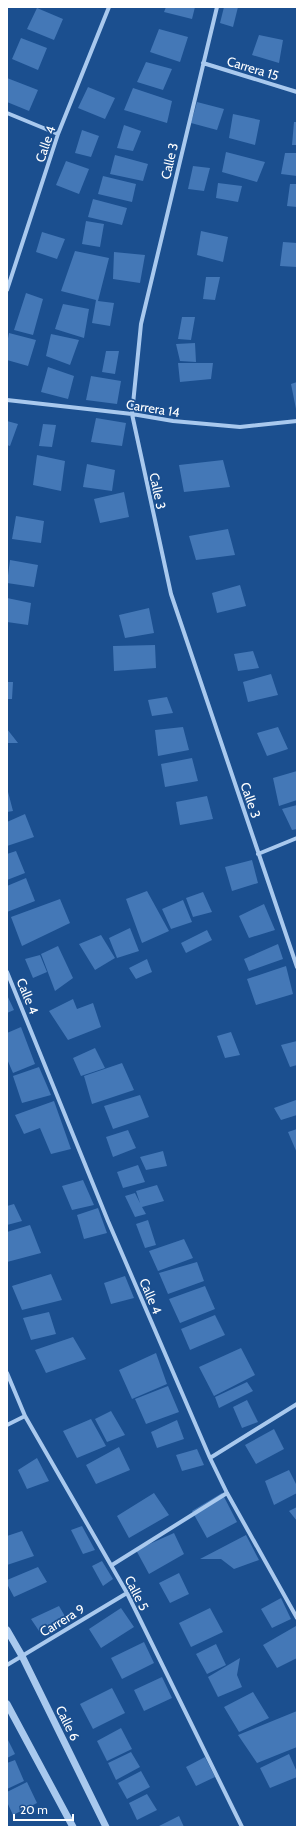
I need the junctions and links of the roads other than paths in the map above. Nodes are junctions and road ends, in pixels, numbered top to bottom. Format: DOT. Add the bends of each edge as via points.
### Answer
graph roads {
  1 [pos="109,7"];
  2 [pos="217,7"];
  3 [pos="203,63"];
  4 [pos="297,92"];
  5 [pos="7,113"];
  6 [pos="58,134"];
  7 [pos="7,290"];
  8 [pos="7,400"];
  9 [pos="132,414"];
  10 [pos="297,422"];
  11 [pos="297,838"];
  12 [pos="258,854"];
  13 [pos="297,967"];
  14 [pos="7,972"];
  15 [pos="7,1373"];
  16 [pos="297,1404"];
  17 [pos="25,1416"];
  18 [pos="7,1425"];
  19 [pos="210,1458"];
  20 [pos="227,1493"];
  21 [pos="112,1565"];
  22 [pos="127,1593"];
  23 [pos="297,1618"];
  24 [pos="7,1630"];
  25 [pos="22,1656"];
  26 [pos="7,1665"];
  27 [pos="7,1704"];
  28 [pos="73,1827"];
  29 [pos="106,1827"];
  30 [pos="242,1827"];
  1 -- 6 [label="street, Calle 4"];
  2 -- 3 [label="street, Calle 3"];
  3 -- 4 [label="street, Carrera 15"];
  3 -- 9 [label="street, Calle 3" via="141,324"];
  5 -- 6 [label="street"];
  6 -- 7 [label="street, Calle 4"];
  8 -- 9 [label="street, Carrera 14"];
  9 -- 10 [label="street, Carrera 14" via="173,422 240,428"];
  9 -- 12 [label="street, Calle 3" via="171,594"];
  11 -- 12 [label="street"];
  12 -- 13 [label="street, Calle 3"];
  14 -- 19 [label="street, Calle 4" via="108,1221"];
  15 -- 17 [label="street, Calle 5"];
  16 -- 19 [label="street"];
  17 -- 18 [label="street"];
  17 -- 21 [label="street, Calle 5"];
  19 -- 20 [label="street, Calle 4"];
  20 -- 21 [label="street"];
  20 -- 23 [label="street, Calle 4"];
  21 -- 22 [label="street, Calle 5"];
  22 -- 25 [label="street, Carrera 9"];
  22 -- 30 [label="street, Calle 5"];
  24 -- 25 [label="street, Calle 6"];
  25 -- 26 [label="street, Carrera 9"];
  25 -- 29 [label="street, Calle 6"];
  27 -- 28 [label="street"];
}
